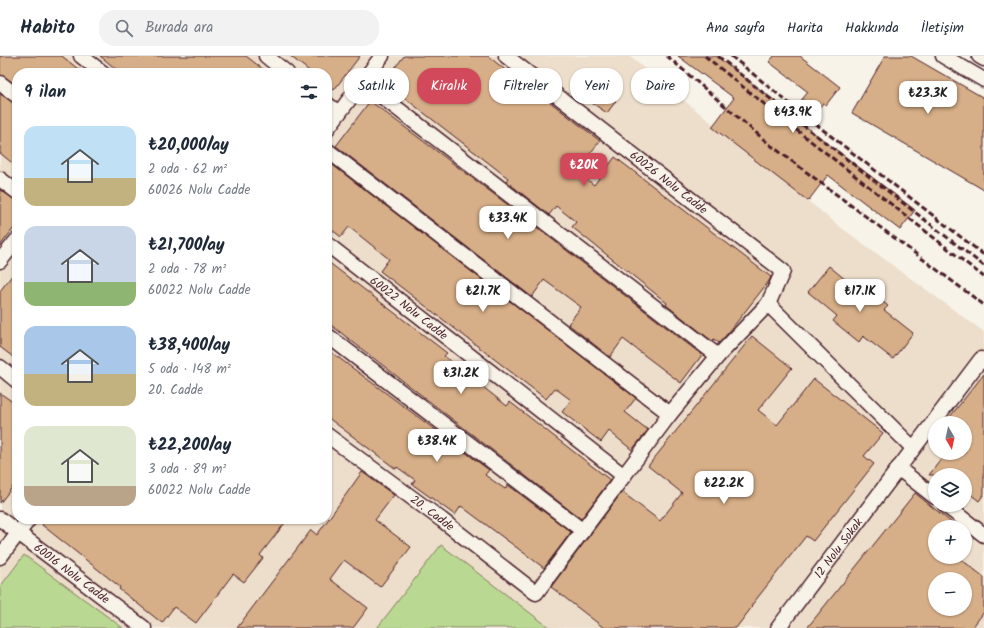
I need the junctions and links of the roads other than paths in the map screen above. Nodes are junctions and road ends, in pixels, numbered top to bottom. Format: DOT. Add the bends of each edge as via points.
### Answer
graph roads {
  1 [pos="81,56"];
  2 [pos="266,56"];
  3 [pos="382,56"];
  4 [pos="506,56"];
  5 [pos="943,56"];
  6 [pos="979,56"];
  7 [pos="984,59"];
  8 [pos="97,68"];
  9 [pos="281,68"];
  10 [pos="373,68"];
  11 [pos="984,80"];
  12 [pos="0,83"];
  13 [pos="12,92"];
  14 [pos="345,104"];
  15 [pos="392,104"];
  16 [pos="332,108"];
  17 [pos="338,113"];
  18 [pos="332,122"];
  19 [pos="332,154"];
  20 [pos="0,179"];
  21 [pos="12,188"];
  22 [pos="12,246"];
  23 [pos="332,248"];
  24 [pos="0,262"];
  25 [pos="768,304"];
  26 [pos="332,339"];
  27 [pos="718,356"];
  28 [pos="984,362"];
  29 [pos="0,367"];
  30 [pos="12,377"];
  31 [pos="670,414"];
  32 [pos="332,439"];
  33 [pos="913,448"];
  34 [pos="898,468"];
  35 [pos="624,476"];
  36 [pos="928,492"];
  37 [pos="954,512"];
  38 [pos="0,519"];
  39 [pos="25,524"];
  40 [pos="583,531"];
  41 [pos="18,533"];
  42 [pos="984,535"];
  43 [pos="0,557"];
  44 [pos="144,628"];
  45 [pos="778,628"];
  1 -- 8 [label="street"];
  2 -- 9 [label="street"];
  3 -- 10 [label="street"];
  4 -- 25 [label="street, 60026 Nolu Cadde" via="783,271"];
  5 -- 11 [label="street"];
  6 -- 7 [label="street"];
  12 -- 13 [label="street"];
  14 -- 17 [label="street"];
  15 -- 27 [label="street"];
  16 -- 17 [label="street"];
  17 -- 18 [label="street"];
  19 -- 31 [label="street"];
  20 -- 21 [label="street"];
  22 -- 24 [label="street"];
  23 -- 35 [label="street, 60022 Nolu Cadde"];
  25 -- 27 [label="street"];
  25 -- 33 [label="street"];
  26 -- 40 [label="street"];
  27 -- 31 [label="street"];
  28 -- 33 [label="street, 12 Nolu Sokak" via="981,359"];
  29 -- 30 [label="street"];
  31 -- 35 [label="street"];
  32 -- 40 [label="street, 20. Cadde" via="536,593"];
  33 -- 34 [label="street, 12 Nolu Sokak"];
  34 -- 36 [label="street"];
  34 -- 45 [label="street, 12 Nolu Sokak"];
  35 -- 40 [label="street"];
  37 -- 42 [label="street"];
  38 -- 41 [label="street, 60016 Nolu Cadde"];
  39 -- 41 [label="street"];
  41 -- 43 [label="street"];
  41 -- 44 [label="street, 60016 Nolu Cadde"];
}
